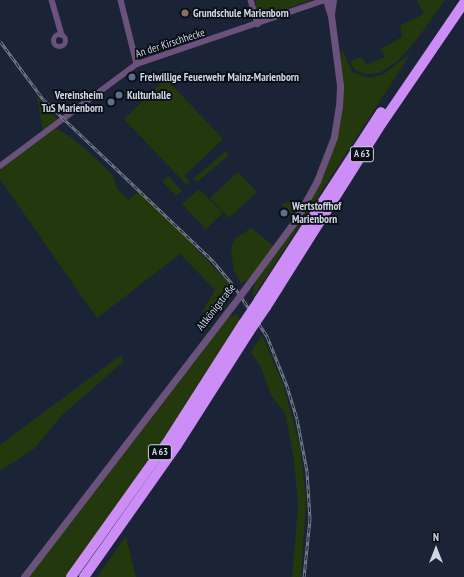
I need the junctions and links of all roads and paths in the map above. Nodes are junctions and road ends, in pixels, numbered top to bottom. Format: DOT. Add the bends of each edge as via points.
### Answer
graph roads {
  1 [pos="52,0"];
  2 [pos="121,0"];
  3 [pos="251,0"];
  4 [pos="326,0"];
  5 [pos="333,0"];
  6 [pos="459,0"];
  7 [pos="464,3"];
  8 [pos="331,16"];
  9 [pos="258,24"];
  10 [pos="62,35"];
  11 [pos="137,64"];
  12 [pos="0,166"];
  13 [pos="262,304"];
  14 [pos="246,328"];
  15 [pos="24,577"];
  16 [pos="71,577"];
  17 [pos="84,577"];
  1 -- 10 [label="street"];
  2 -- 11 [label="street"];
  3 -- 9 [label="street"];
  4 -- 8 [label="street, Altkönigstraße"];
  4 -- 9 [label="street, An der Kirschhecke"];
  5 -- 8 [label="street, Altkönigstraße"];
  6 -- 13 [label="highway, A 63" via="341,172"];
  7 -- 13 [label="highway, A 63"];
  8 -- 15 [label="street, Altkönigstraße, bridge" via="340,85 334,137 316,181 295,221"];
  9 -- 11 [label="street, An der Kirschhecke"];
  11 -- 12 [label="street, An der Kirschhecke"];
  13 -- 14 [label="highway, A 63, bridge"];
  14 -- 16 [label="highway, A 63"];
  14 -- 17 [label="highway, A 63" via="177,445"];
}
